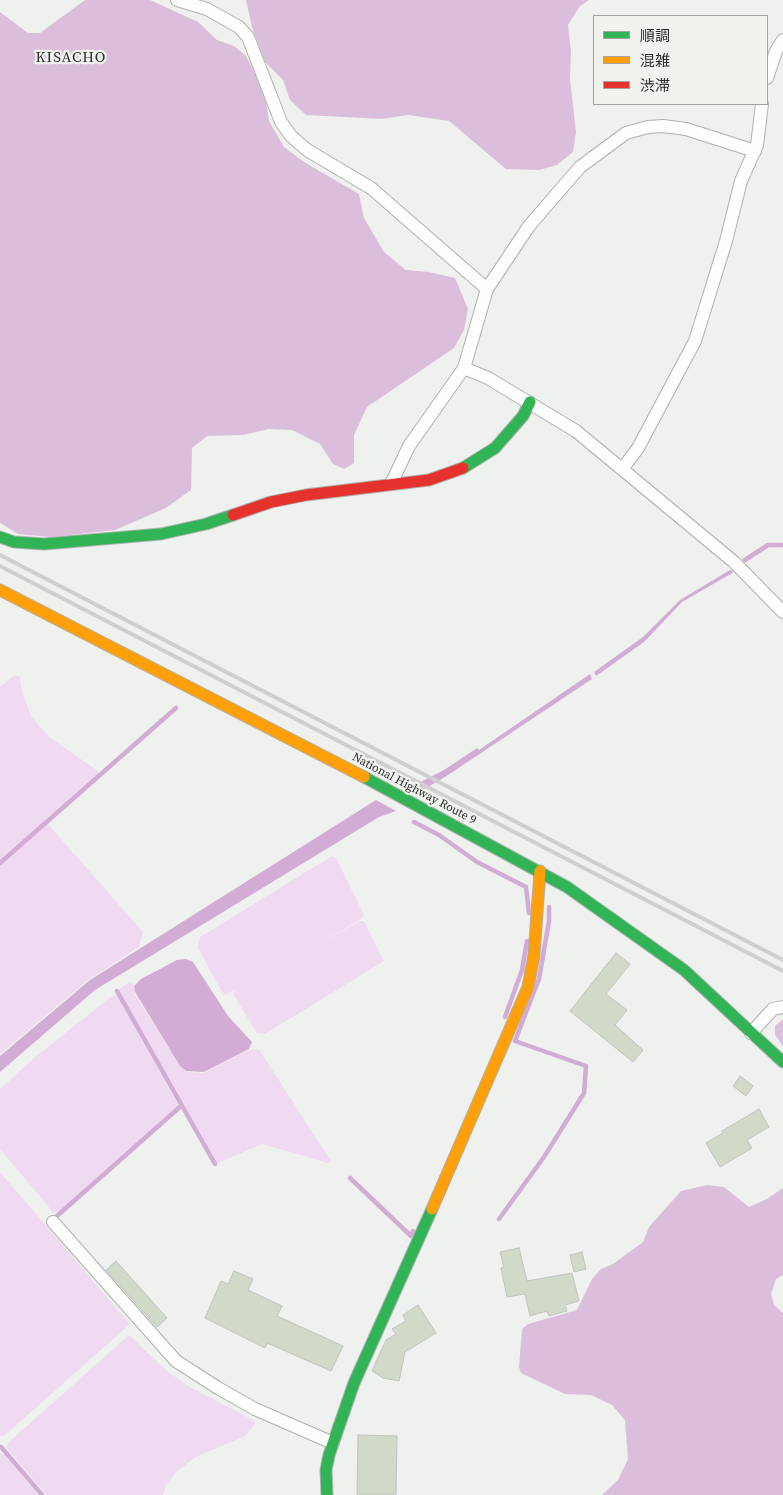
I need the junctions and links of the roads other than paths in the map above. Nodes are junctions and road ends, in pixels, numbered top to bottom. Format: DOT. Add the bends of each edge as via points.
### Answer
graph roads {
  1 [pos="177,0"];
  2 [pos="783,40"];
  3 [pos="768,75"];
  4 [pos="762,105"];
  5 [pos="755,151"];
  6 [pos="487,289"];
  7 [pos="464,368"];
  8 [pos="530,402"];
  9 [pos="623,468"];
  10 [pos="391,484"];
  11 [pos="0,537"];
  12 [pos="0,590"];
  13 [pos="783,612"];
  14 [pos="540,871"];
  15 [pos="783,1007"];
  16 [pos="751,1033"];
  17 [pos="783,1062"];
  18 [pos="53,1222"];
  19 [pos="333,1443"];
  20 [pos="327,1495"];
  1 -- 6 [label="street" via="207,9 239,27 248,37 281,122 291,136 306,150 371,188"];
  2 -- 3 [label="street"];
  4 -- 5 [label="street"];
  5 -- 6 [label="street" via="686,129 663,126 626,133 596,153 566,180 529,226"];
  5 -- 9 [label="street" via="741,181 692,351 638,448"];
  6 -- 7 [label="street"];
  7 -- 8 [label="street"];
  7 -- 10 [label="street" via="409,446"];
  8 -- 9 [label="street" via="576,431"];
  8 -- 10 [label="main road" via="508,434 480,459 429,480"];
  9 -- 13 [label="street" via="734,562"];
  10 -- 11 [label="main road" via="271,502 206,524 161,534 44,544 14,542"];
  12 -- 14 [label="main road, National Highway Route 9"];
  14 -- 16 [label="main road, National Highway Route 9" via="600,909 684,970"];
  14 -- 19 [label="main road" via="534,955 528,987 354,1383"];
  15 -- 16 [label="street" via="773,1008"];
  16 -- 17 [label="main road, National Highway Route 9"];
  18 -- 19 [label="street" via="176,1361 255,1409"];
  19 -- 20 [label="main road" via="326,1470"];
}
